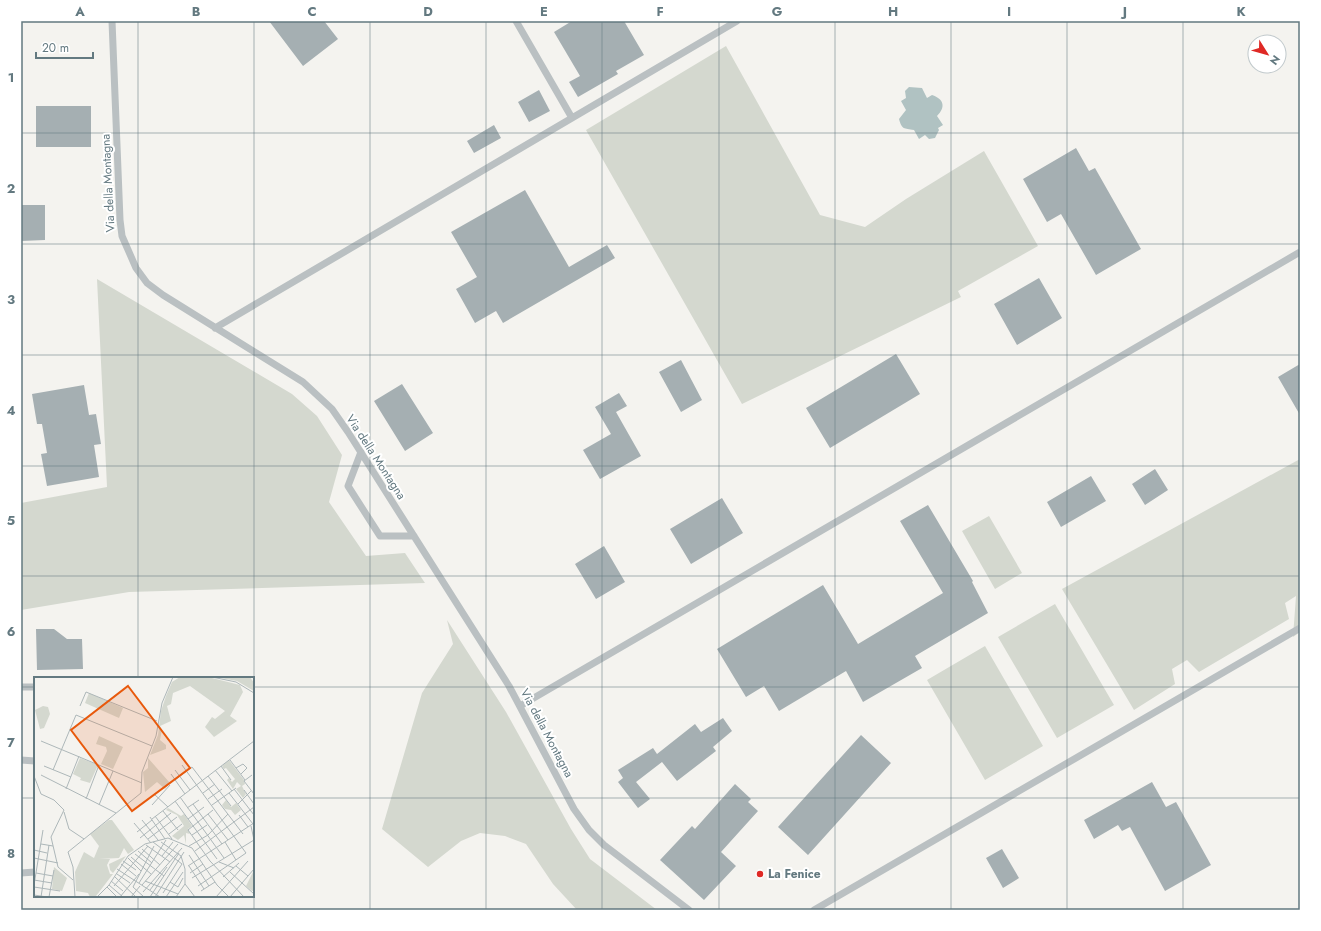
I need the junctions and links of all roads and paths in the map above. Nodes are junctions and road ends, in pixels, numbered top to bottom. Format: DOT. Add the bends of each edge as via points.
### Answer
graph roads {
  1 [pos="112,21"];
  2 [pos="516,21"];
  3 [pos="735,21"];
  4 [pos="572,118"];
  5 [pos="1300,252"];
  6 [pos="215,328"];
  7 [pos="361,452"];
  8 [pos="414,536"];
  9 [pos="1300,628"];
  10 [pos="21,687"];
  11 [pos="34,687"];
  12 [pos="520,706"];
  13 [pos="21,760"];
  14 [pos="34,761"];
  15 [pos="21,872"];
  16 [pos="34,872"];
  17 [pos="689,910"];
  18 [pos="814,910"];
  1 -- 6 [label="street, Via della Montagna" via="122,236 136,268 147,283"];
  2 -- 4 [label="street"];
  3 -- 4 [label="street"];
  4 -- 6 [label="street"];
  5 -- 12 [label="street"];
  6 -- 7 [label="street, Via della Montagna" via="303,382 332,409"];
  7 -- 8 [label="street, Via della Montagna"];
  7 -- 8 [label="street" via="348,486 380,536"];
  8 -- 12 [label="street, Via della Montagna"];
  9 -- 18 [label="street"];
  10 -- 11 [label="street"];
  12 -- 17 [label="street, Via della Montagna" via="574,809 588,830"];
  13 -- 14 [label="street"];
  15 -- 16 [label="street"];
}
